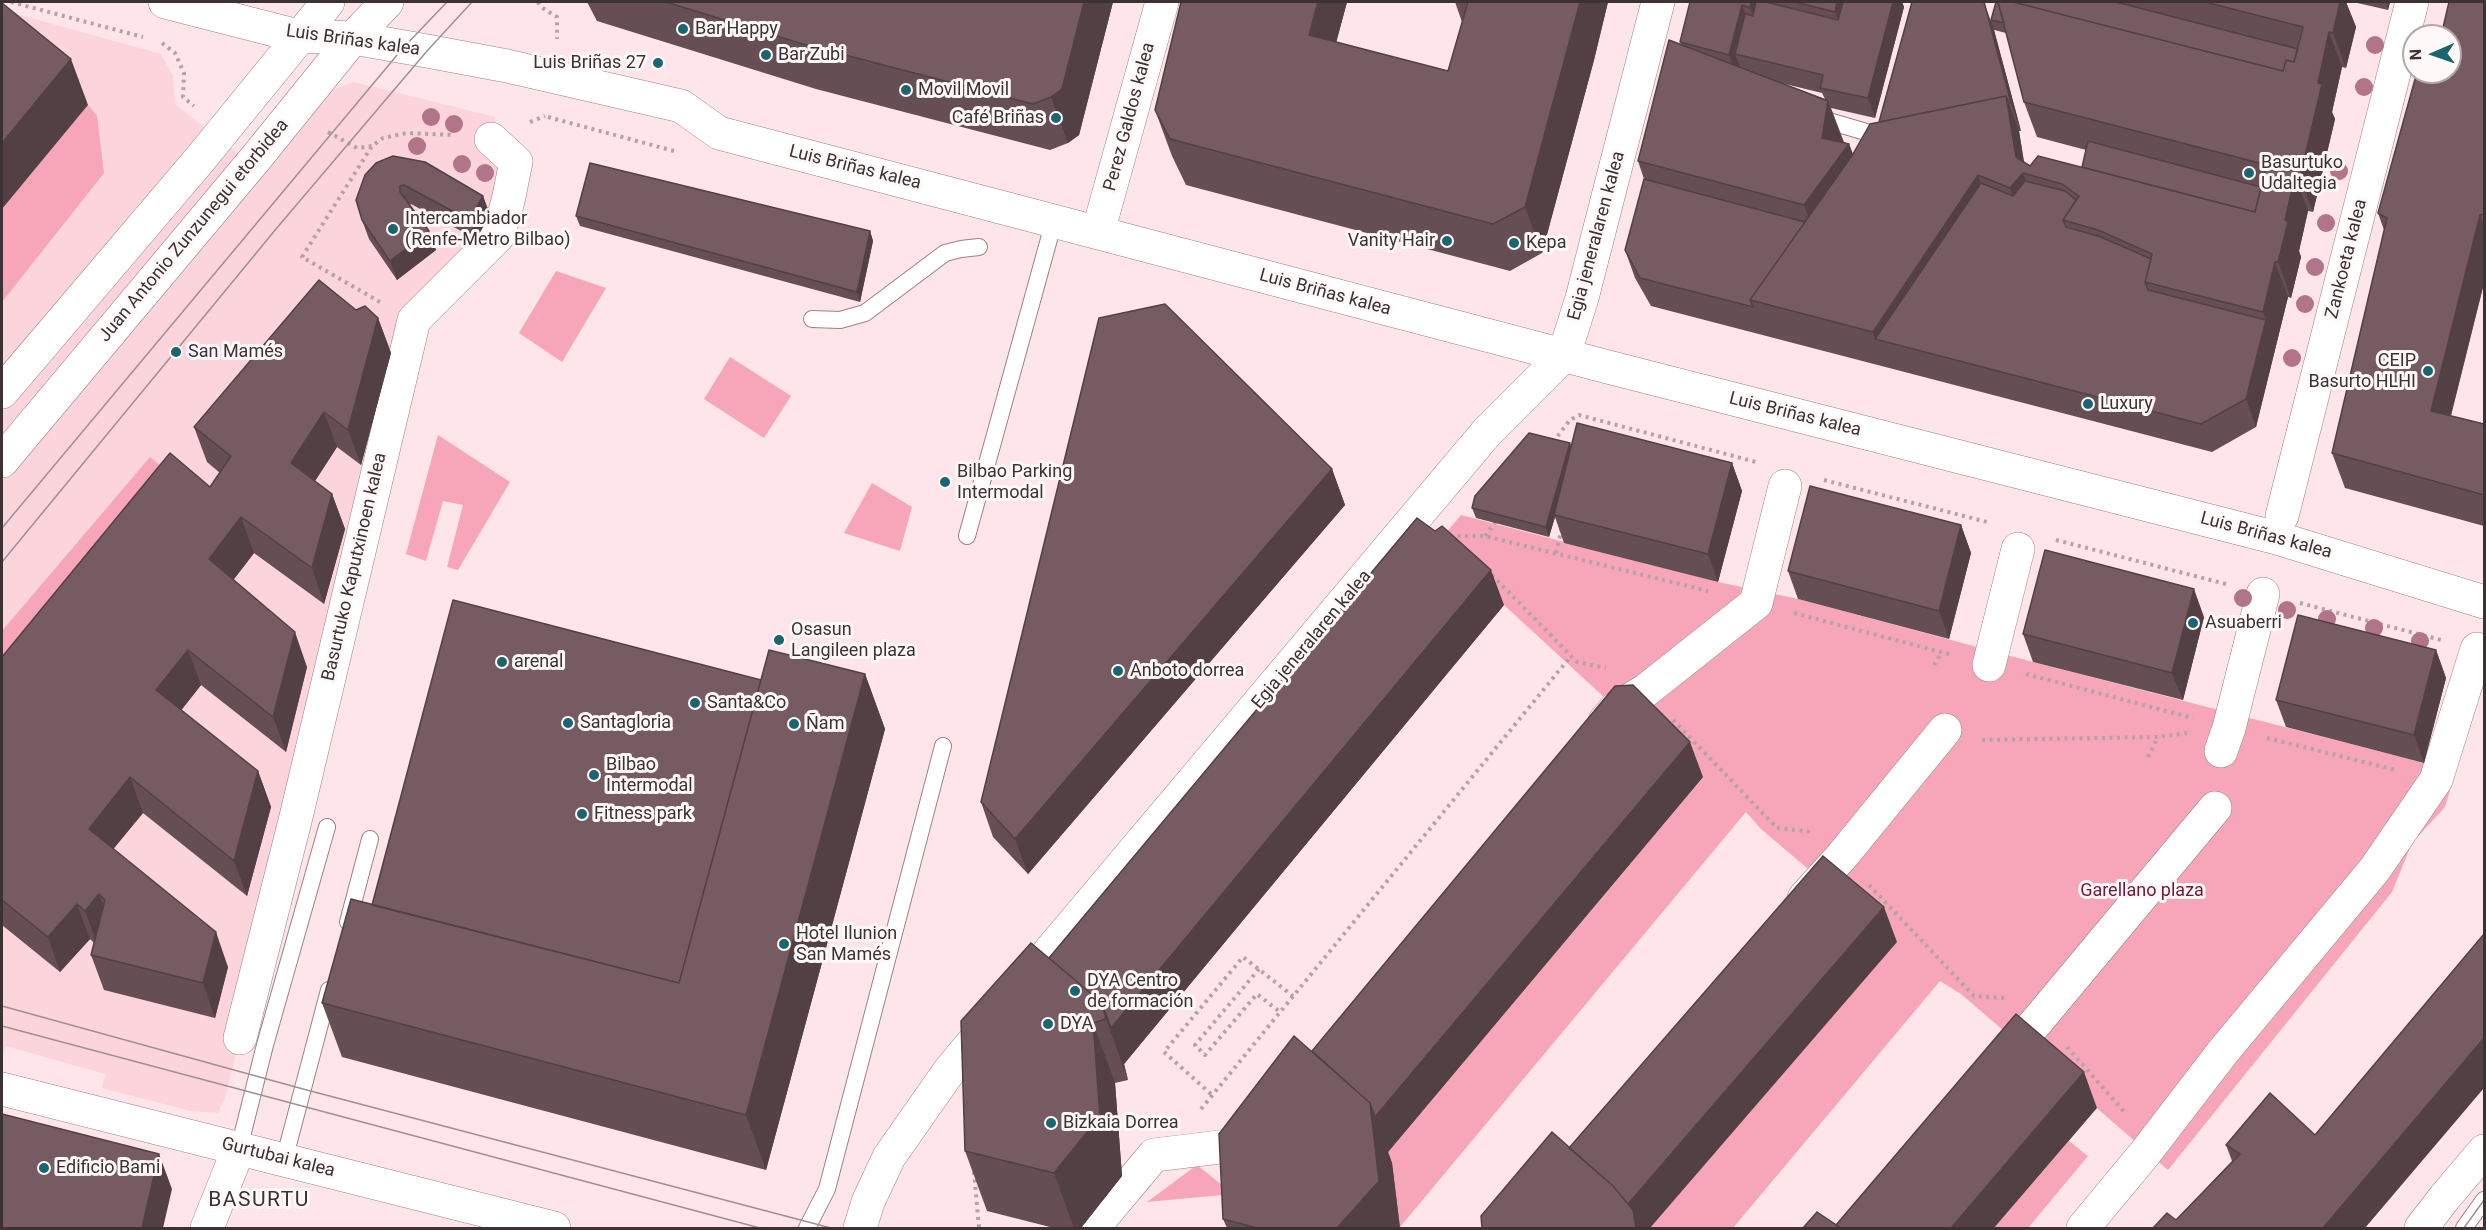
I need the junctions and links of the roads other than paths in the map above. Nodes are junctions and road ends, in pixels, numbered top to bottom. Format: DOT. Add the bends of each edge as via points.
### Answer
graph roads {
  1 [pos="165,2"];
  2 [pos="328,2"];
  3 [pos="387,2"];
  4 [pos="1162,2"];
  5 [pos="1658,2"];
  6 [pos="2412,2"];
  7 [pos="298,36"];
  8 [pos="353,38"];
  9 [pos="1794,111"];
  10 [pos="1890,115"];
  11 [pos="491,139"];
  12 [pos="1054,221"];
  13 [pos="1098,231"];
  14 [pos="979,247"];
  15 [pos="812,319"];
  16 [pos="1564,355"];
  17 [pos="2,393"];
  18 [pos="2,461"];
  19 [pos="1800,482"];
  20 [pos="2282,516"];
  21 [pos="967,536"];
  22 [pos="2021,537"];
  23 [pos="2263,594"];
  24 [pos="2484,602"];
  25 [pos="2477,649"];
  26 [pos="1989,665"];
  27 [pos="1941,735"];
  28 [pos="2225,739"];
  29 [pos="1585,744"];
  30 [pos="943,746"];
  31 [pos="2216,808"];
  32 [pos="327,827"];
  33 [pos="369,838"];
  34 [pos="1782,924"];
  35 [pos="342,941"];
  36 [pos="333,976"];
  37 [pos="240,1038"];
  38 [pos="1987,1080"];
  39 [pos="2,1089"];
  40 [pos="1275,1100"];
  41 [pos="239,1148"];
  42 [pos="2484,1151"];
  43 [pos="284,1160"];
  44 [pos="2484,1200"];
  45 [pos="207,1228"];
  46 [pos="554,1228"];
  47 [pos="807,1228"];
  48 [pos="860,1228"];
  49 [pos="1093,1228"];
  50 [pos="2083,1228"];
  51 [pos="2421,1228"];
  52 [pos="2464,1228"];
  1 -- 7 [label="street, Luis Briñas kalea"];
  2 -- 7 [label="street"];
  3 -- 8 [label="street, Juan Antonio Zunzunegui etorbidea"];
  4 -- 13 [label="street, Perez Galdos kalea"];
  5 -- 16 [label="street, Egia jeneralaren kalea" via="1651,69"];
  6 -- 20 [label="street, Zankoeta kalea"];
  7 -- 8 [label="street, Luis Briñas kalea"];
  7 -- 17 [label="street" via="201,158"];
  8 -- 12 [label="street, Luis Briñas kalea" via="507,66 681,106 719,133"];
  8 -- 18 [label="street, Juan Antonio Zunzunegui etorbidea"];
  9 -- 10 [label="lane" via="1883,137"];
  11 -- 37 [label="street, Basurtuko Kaputxinoen kalea" via="516,162 498,236 414,320"];
  12 -- 13 [label="street, Luis Briñas kalea"];
  12 -- 21 [label="lane"];
  13 -- 16 [label="street, Luis Briñas kalea"];
  14 -- 15 [label="lane" via="945,254 865,313 840,320"];
  16 -- 24 [label="street, Luis Briñas kalea" via="2277,538"];
  16 -- 48 [label="street, Egia jeneralaren kalea" via="1487,432 950,1070 889,1156"];
  19 -- 29 [label="street" via="1756,603 1654,684 1616,708"];
  22 -- 26 [label="street"];
  23 -- 28 [label="street"];
  25 -- 50 [label="street" via="2436,780 2375,869"];
  27 -- 34 [label="street"];
  30 -- 47 [label="lane" via="827,1189"];
  31 -- 38 [label="street"];
  32 -- 41 [label="lane"];
  33 -- 35 [label="lane"];
  36 -- 43 [label="lane"];
  39 -- 41 [label="street, Gurtubai kalea"];
  40 -- 49 [label="street" via="1236,1145 1154,1155"];
  41 -- 43 [label="street, Gurtubai kalea"];
  41 -- 45 [label="street"];
  42 -- 51 [label="street"];
  43 -- 46 [label="street, Gurtubai kalea"];
  44 -- 52 [label="lane"];
}
